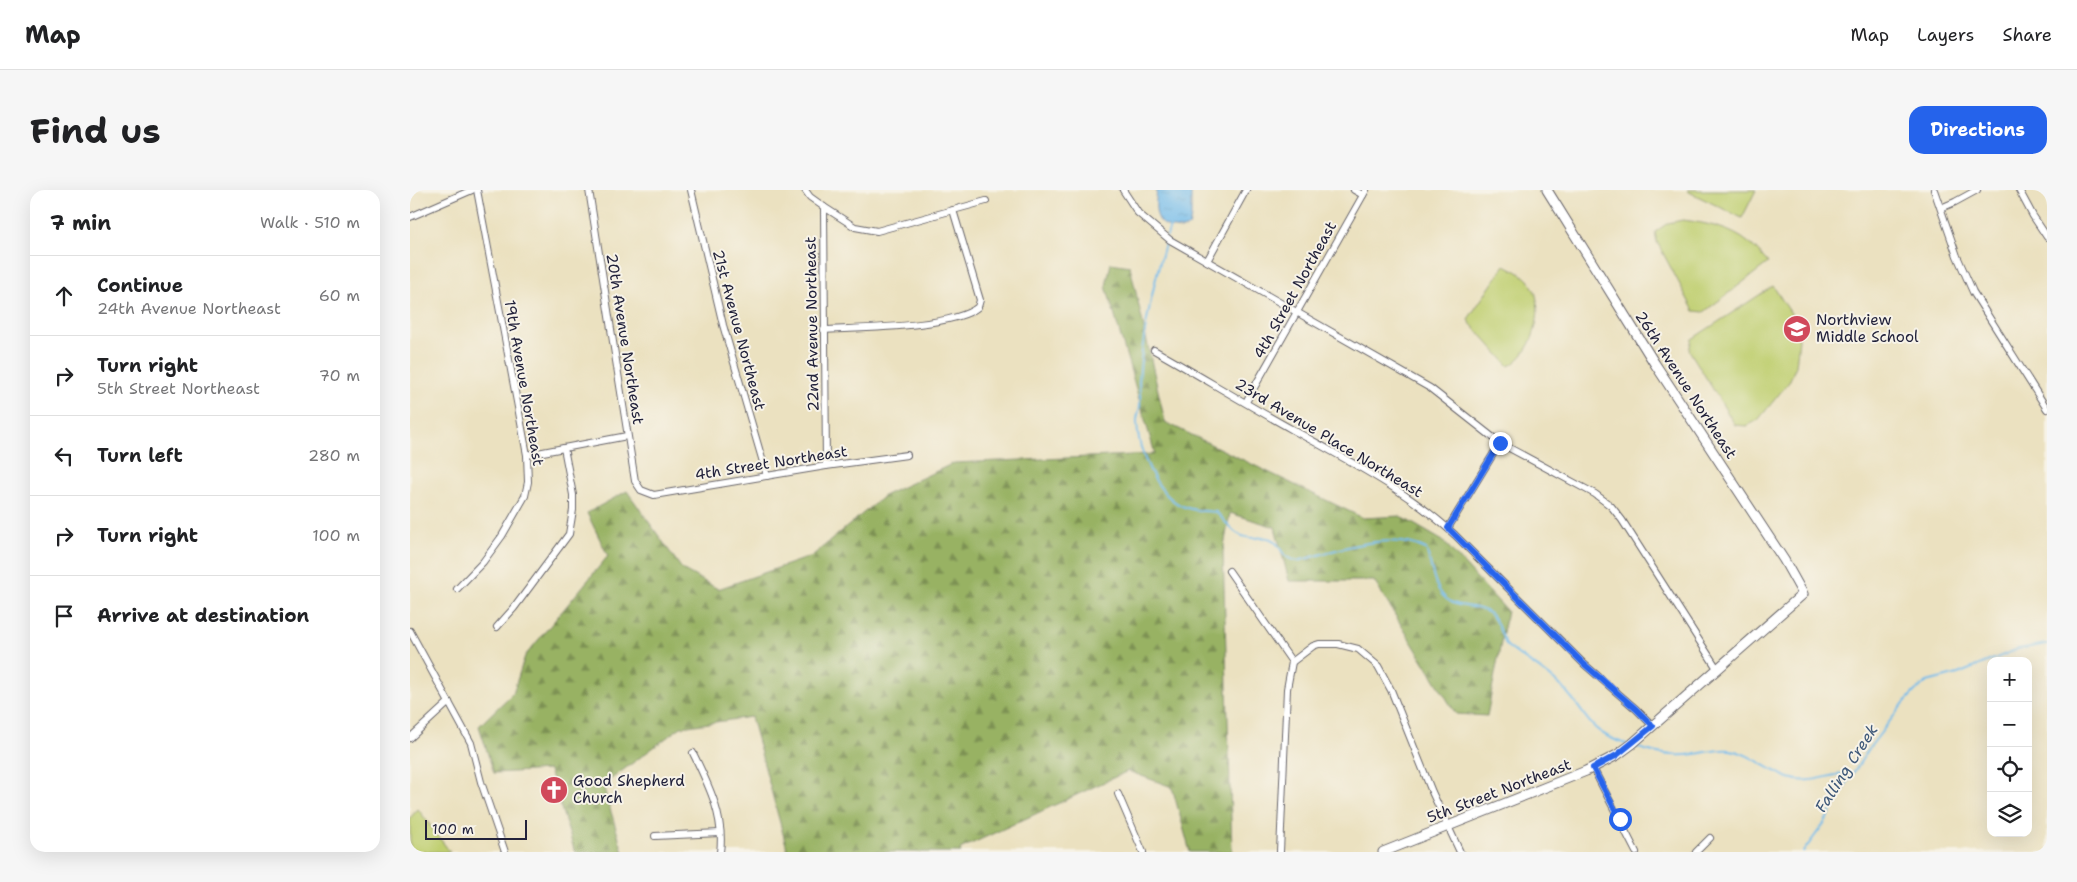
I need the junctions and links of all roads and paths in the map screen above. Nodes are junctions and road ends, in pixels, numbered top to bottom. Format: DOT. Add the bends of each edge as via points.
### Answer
graph roads {
  1 [pos="472,190"];
  2 [pos="477,190"];
  3 [pos="589,190"];
  4 [pos="691,190"];
  5 [pos="805,190"];
  6 [pos="1123,190"];
  7 [pos="1246,190"];
  8 [pos="1354,190"];
  9 [pos="1547,190"];
  10 [pos="1934,190"];
  11 [pos="1977,190"];
  12 [pos="2020,190"];
  13 [pos="1364,192"];
  14 [pos="986,201"];
  15 [pos="824,207"];
  16 [pos="1941,208"];
  17 [pos="953,210"];
  18 [pos="410,217"];
  19 [pos="2047,237"];
  20 [pos="1207,262"];
  21 [pos="1296,312"];
  22 [pos="824,330"];
  23 [pos="1154,350"];
  24 [pos="1246,402"];
  25 [pos="2047,409"];
  26 [pos="627,436"];
  27 [pos="1500,443"];
  28 [pos="564,448"];
  29 [pos="527,455"];
  30 [pos="907,455"];
  31 [pos="826,466"];
  32 [pos="767,476"];
  33 [pos="641,490"];
  34 [pos="1448,528"];
  35 [pos="1229,571"];
  36 [pos="457,589"];
  37 [pos="1803,594"];
  38 [pos="496,628"];
  39 [pos="410,630"];
  40 [pos="412,639"];
  41 [pos="1292,662"];
  42 [pos="1718,670"];
  43 [pos="449,702"];
  44 [pos="1653,726"];
  45 [pos="410,738"];
  46 [pos="693,753"];
  47 [pos="1593,768"];
  48 [pos="1118,794"];
  49 [pos="1448,826"];
  50 [pos="720,833"];
  51 [pos="655,836"];
  52 [pos="1710,838"];
  53 [pos="505,852"];
  54 [pos="720,852"];
  55 [pos="1143,852"];
  56 [pos="1280,852"];
  57 [pos="1383,852"];
  58 [pos="1460,852"];
  59 [pos="1636,852"];
  60 [pos="1696,852"];
  1 -- 18 [label="street"];
  2 -- 29 [label="street, 19th Avenue Northeast"];
  3 -- 26 [label="street, 20th Avenue Northeast"];
  4 -- 32 [label="street, 21st Avenue Northeast" via="723,325"];
  5 -- 15 [label="street"];
  6 -- 20 [label="street" via="1138,213 1157,230"];
  7 -- 20 [label="street"];
  8 -- 13 [label="street"];
  9 -- 37 [label="street, 26th Avenue Northeast"];
  10 -- 16 [label="street"];
  11 -- 16 [label="street"];
  12 -- 19 [label="street"];
  13 -- 21 [label="street, 4th Street Northeast"];
  14 -- 17 [label="street"];
  15 -- 17 [label="street" via="855,228 870,231"];
  15 -- 22 [label="street, 22nd Avenue Northeast"];
  16 -- 25 [label="street" via="1957,256 1974,292"];
  17 -- 22 [label="street" via="980,300 978,307 964,314 908,326"];
  20 -- 21 [label="street"];
  21 -- 24 [label="street, 4th Street Northeast"];
  21 -- 27 [label="street" via="1430,388"];
  22 -- 31 [label="street, 22nd Avenue Northeast"];
  23 -- 24 [label="street, 23rd Avenue Place Northeast"];
  24 -- 34 [label="street, 23rd Avenue Place Northeast" via="1397,490"];
  26 -- 28 [label="street"];
  26 -- 33 [label="street, 20th Avenue Northeast" via="635,481"];
  27 -- 34 [label="street"];
  27 -- 42 [label="street" via="1583,487 1611,506"];
  28 -- 29 [label="street"];
  28 -- 38 [label="street" via="573,495 569,534"];
  29 -- 36 [label="street, 19th Avenue Northeast" via="525,496 483,562"];
  30 -- 31 [label="street, 4th Street Northeast"];
  31 -- 32 [label="street, 4th Street Northeast"];
  32 -- 33 [label="street, 4th Street Northeast" via="654,495"];
  34 -- 44 [label="street, 23rd Avenue Place Northeast" via="1584,664"];
  35 -- 41 [label="street"];
  37 -- 42 [label="street, 5th Street Northeast"];
  39 -- 40 [label="street"];
  40 -- 43 [label="street"];
  41 -- 49 [label="street" via="1319,644 1350,645 1378,666"];
  41 -- 56 [label="street" via="1286,689"];
  42 -- 44 [label="street, 5th Street Northeast"];
  43 -- 45 [label="street"];
  43 -- 53 [label="street" via="470,743"];
  44 -- 47 [label="street, 5th Street Northeast" via="1617,755"];
  46 -- 50 [label="street" via="715,802"];
  47 -- 49 [label="street, 5th Street Northeast"];
  47 -- 59 [label="street"];
  48 -- 55 [label="street"];
  49 -- 57 [label="street, 5th Street Northeast"];
  49 -- 58 [label="street"];
  50 -- 51 [label="street"];
  50 -- 54 [label="street"];
  52 -- 60 [label="street"];
}
